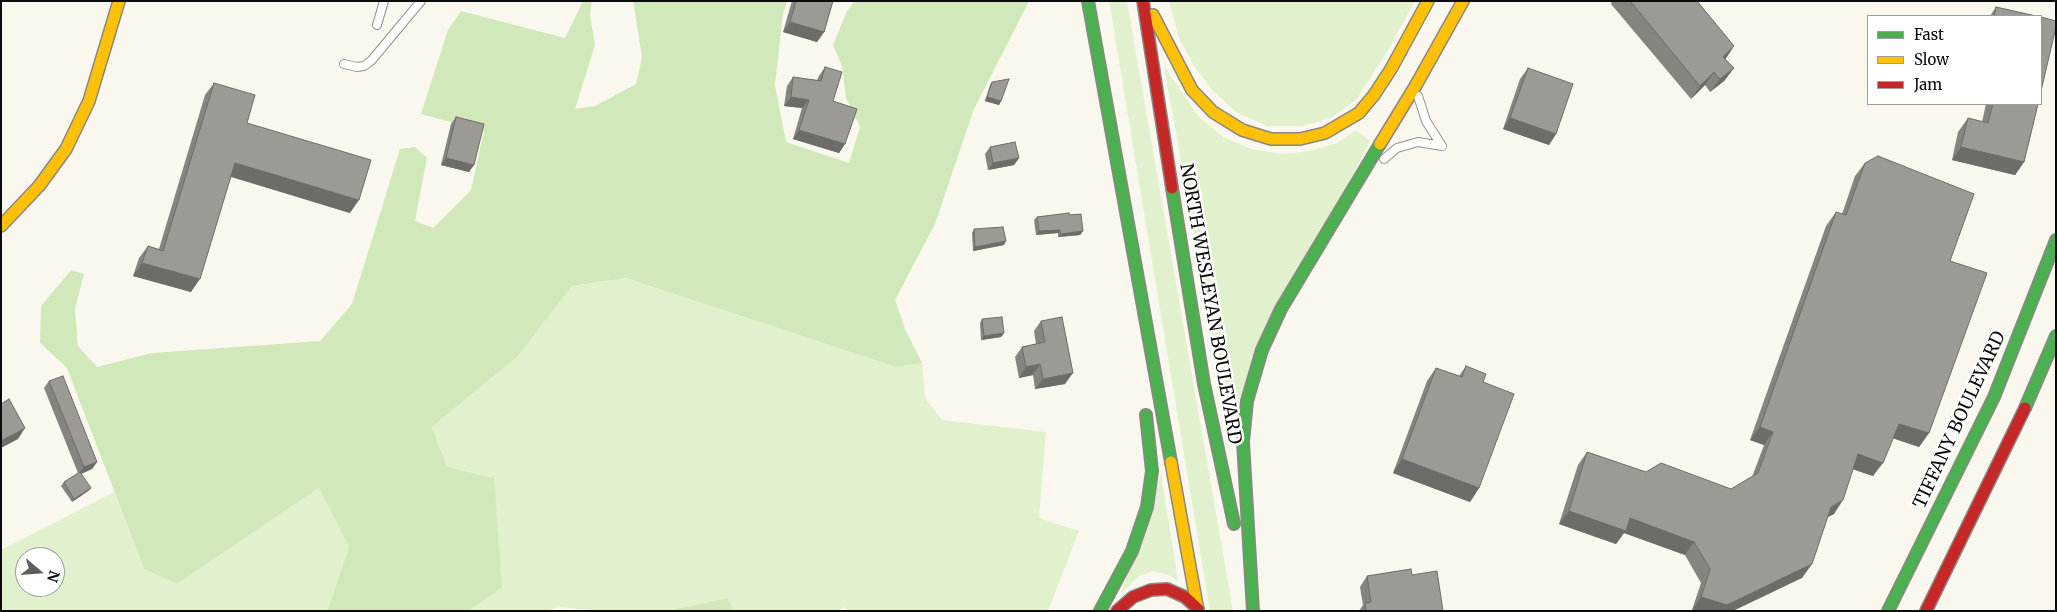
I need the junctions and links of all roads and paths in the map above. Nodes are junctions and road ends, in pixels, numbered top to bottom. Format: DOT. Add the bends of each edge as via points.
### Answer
graph roads {
  1 [pos="119,1"];
  2 [pos="384,1"];
  3 [pos="422,1"];
  4 [pos="1088,1"];
  5 [pos="1145,1"];
  6 [pos="1428,1"];
  7 [pos="1453,1"];
  8 [pos="1463,1"];
  9 [pos="377,25"];
  10 [pos="1429,59"];
  11 [pos="344,64"];
  12 [pos="1416,86"];
  13 [pos="1351,192"];
  14 [pos="1,226"];
  15 [pos="2056,240"];
  16 [pos="1134,254"];
  17 [pos="2056,336"];
  18 [pos="1141,362"];
  19 [pos="1144,401"];
  20 [pos="1198,610"];
  21 [pos="1100,611"];
  22 [pos="1118,611"];
  23 [pos="1253,611"];
  24 [pos="1888,611"];
  25 [pos="1926,611"];
  1 -- 14 [label="main road" via="89,101 66,149 40,186"];
  2 -- 9 [label="lane"];
  3 -- 11 [label="lane" via="372,60 364,66"];
  4 -- 16 [label="main road"];
  5 -- 6 [label="main road" via="1192,90 1213,112 1242,130 1271,139 1300,139 1325,133 1359,113 1391,69"];
  5 -- 23 [label="main road, NORTH WESLEYAN BOULEVARD" via="1204,384"];
  7 -- 10 [label="main road"];
  8 -- 10 [label="main road"];
  10 -- 12 [label="main road"];
  12 -- 13 [label="main road"];
  12 -- 13 [label="lane" via="1426,121 1442,146 1418,142 1397,148"];
  13 -- 23 [label="main road" via="1281,309 1262,350 1247,401 1243,442"];
  15 -- 24 [label="main road, TIFFANY BOULEVARD" via="1994,397"];
  16 -- 18 [label="main road"];
  16 -- 20 [label="main road"];
  17 -- 25 [label="main road" via="2017,426"];
  19 -- 21 [label="main road" via="1152,470 1147,507 1132,551"];
  20 -- 22 [label="main road" via="1185,597 1167,589 1151,590 1133,597"];
}
